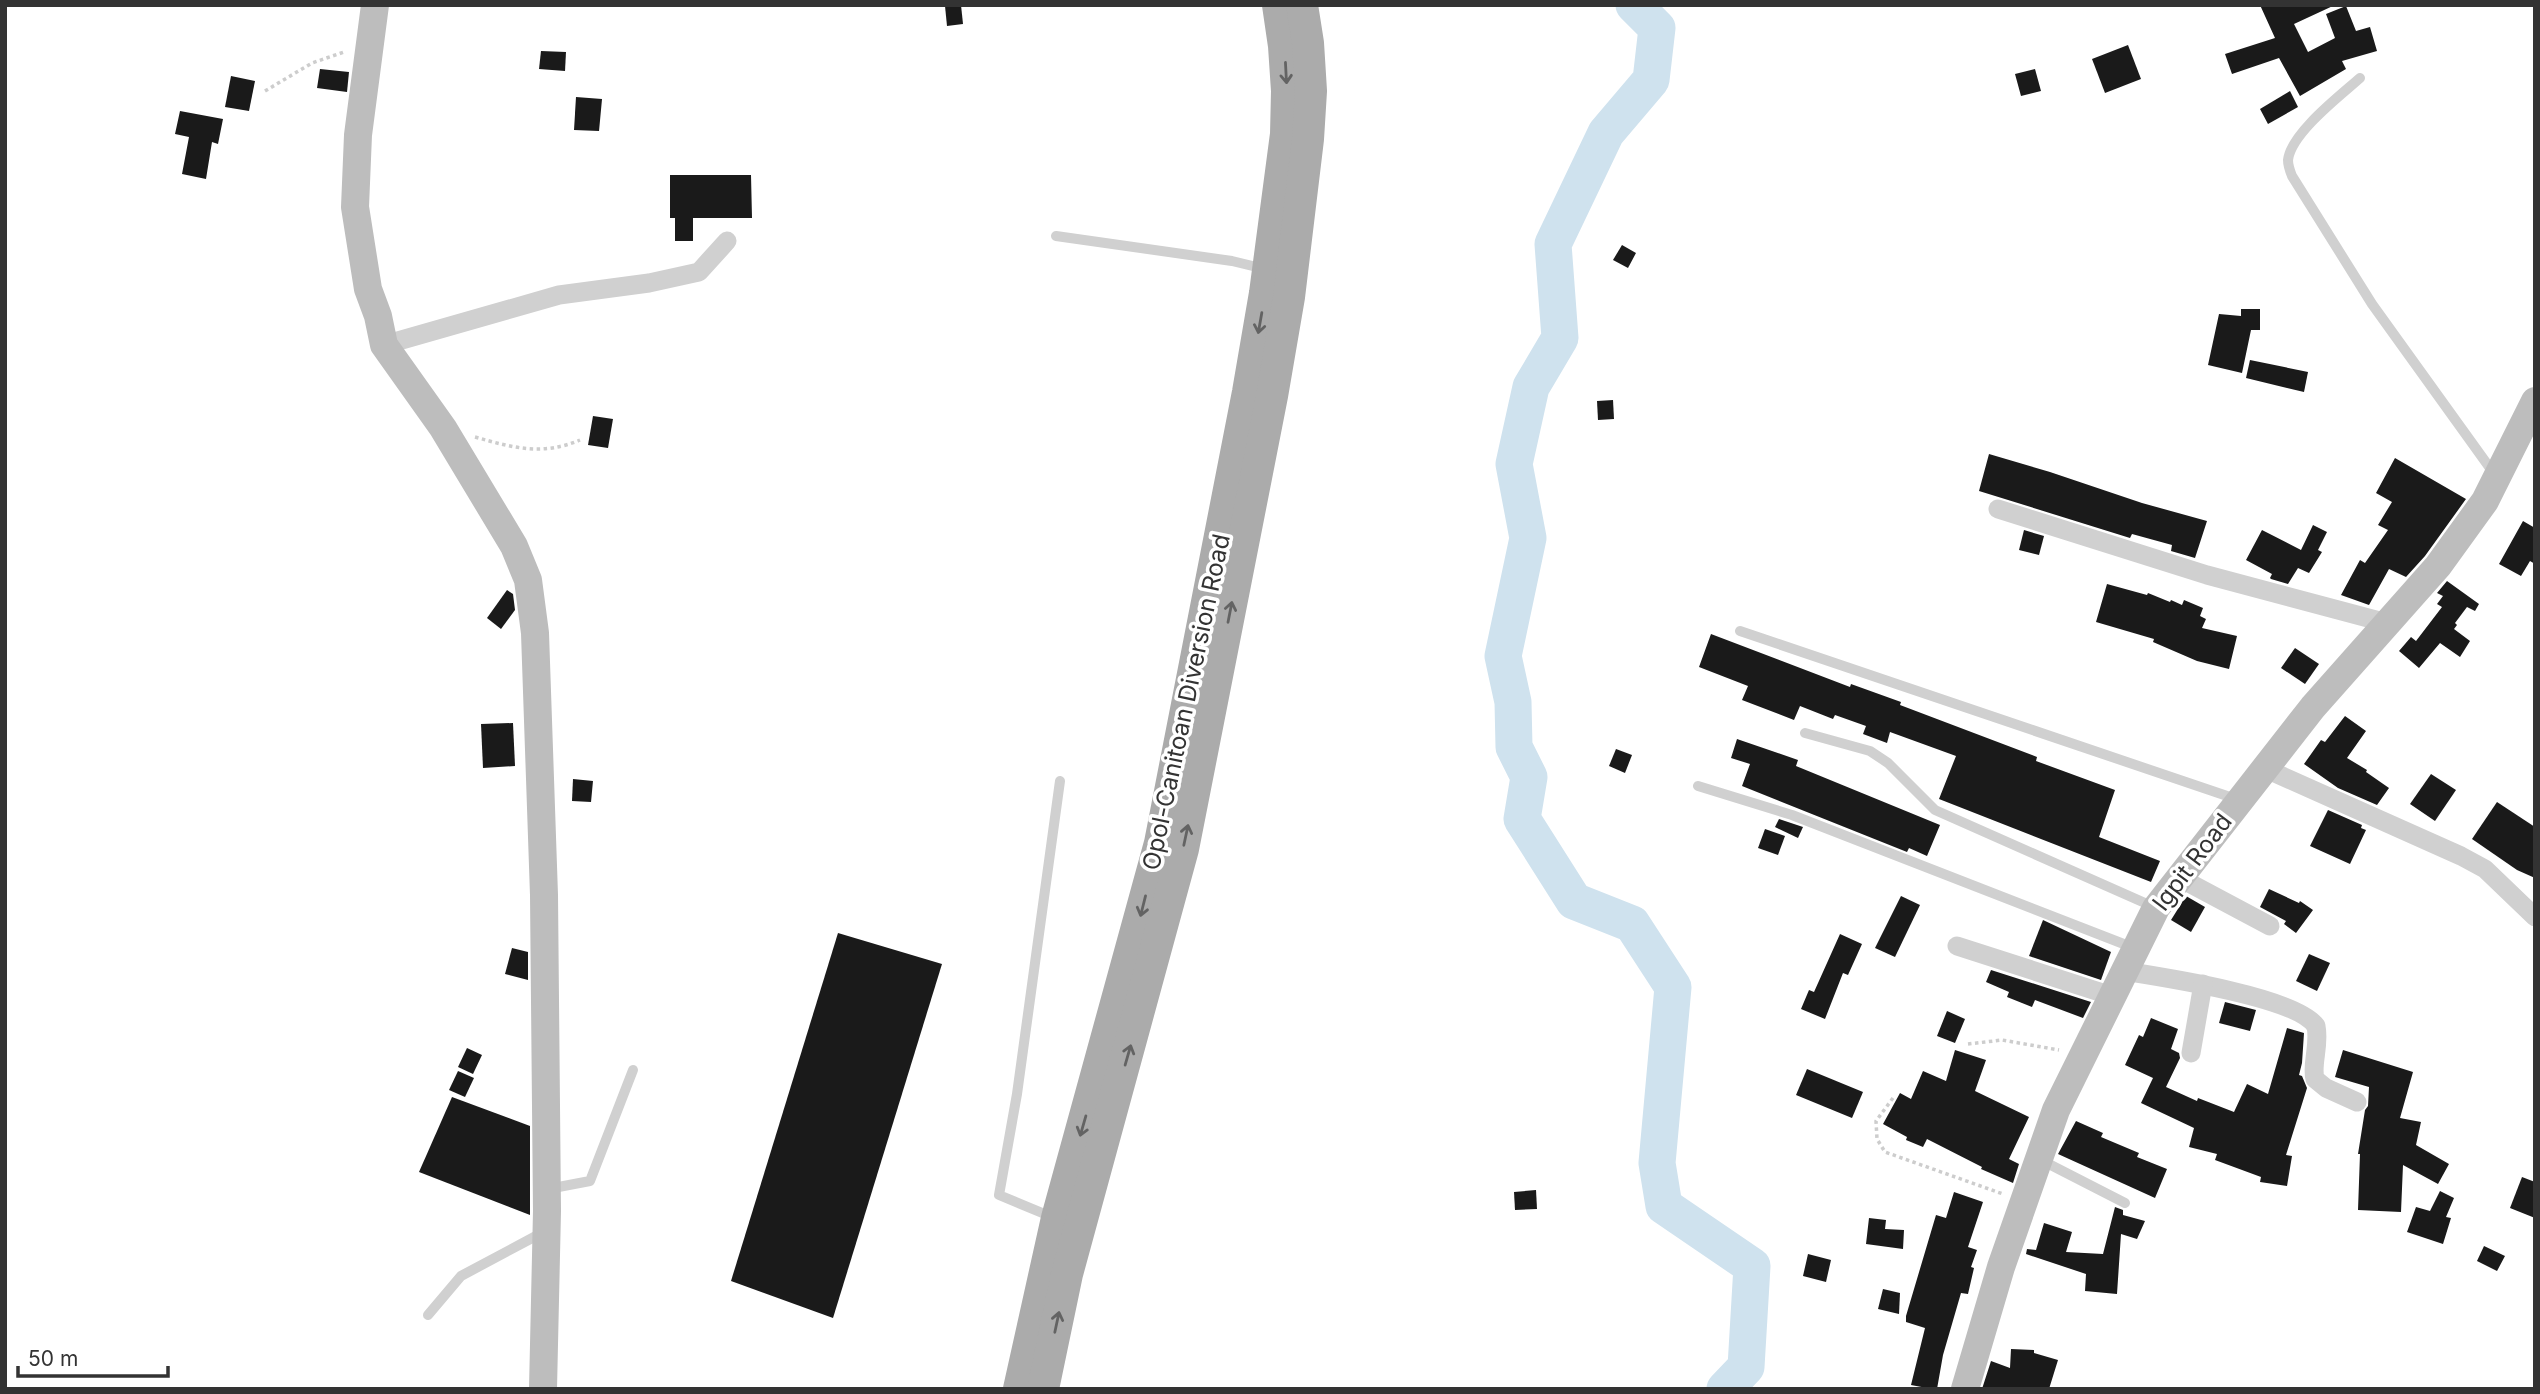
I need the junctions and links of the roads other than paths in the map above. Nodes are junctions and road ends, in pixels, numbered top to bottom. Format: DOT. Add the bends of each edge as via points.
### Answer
graph roads {
  1 [pos="375,5"];
  2 [pos="1278,5"];
  3 [pos="1302,5"];
  4 [pos="2360,78"];
  5 [pos="1056,236"];
  6 [pos="727,241"];
  7 [pos="1269,270"];
  8 [pos="384,345"];
  9 [pos="2531,417"];
  10 [pos="2498,478"];
  11 [pos="1998,509"];
  12 [pos="2387,623"];
  13 [pos="1740,631"];
  14 [pos="1805,733"];
  15 [pos="2264,768"];
  16 [pos="1060,781"];
  17 [pos="1698,786"];
  18 [pos="2240,801"];
  19 [pos="2178,877"];
  20 [pos="2156,908"];
  21 [pos="2535,918"];
  22 [pos="2270,926"];
  23 [pos="1957,946"];
  24 [pos="2124,972"];
  25 [pos="2203,984"];
  26 [pos="2191,1053"];
  27 [pos="633,1070"];
  28 [pos="2357,1102"];
  29 [pos="2038,1158"];
  30 [pos="547,1189"];
  31 [pos="2125,1203"];
  32 [pos="1056,1219"];
  33 [pos="547,1234"];
  34 [pos="428,1315"];
  35 [pos="543,1389"];
  36 [pos="1019,1389"];
  37 [pos="1043,1389"];
  38 [pos="1965,1389"];
  1 -- 8 [label="street" via="358,135 355,206 368,289"];
  2 -- 7 [label="main road, Opol-Canitoan Diversion Road, one-way" via="1287,91 1286,134"];
  37 -- 3 [label="main road, Opol-Canitoan Diversion Road, one-way" via="1070,1262 1183,849 1272,396 1308,139 1311,91"];
  4 -- 10 [label="lane" via="2292,146 2288,161 2292,176 2366,296"];
  5 -- 7 [label="lane"];
  6 -- 8 [label="street" via="699,272 559,295"];
  7 -- 32 [label="main road, Opol-Canitoan Diversion Road, one-way" via="1160,843"];
  8 -- 30 [label="street" via="443,428 514,546 528,580 544,881"];
  9 -- 10 [label="street, Igpit Road"];
  10 -- 12 [label="street, Igpit Road" via="2438,566"];
  11 -- 12 [label="street" via="2207,575"];
  12 -- 15 [label="street, Igpit Road"];
  13 -- 18 [label="lane"];
  14 -- 20 [label="lane" via="1870,751 1935,810"];
  15 -- 18 [label="street, Igpit Road"];
  15 -- 21 [label="street" via="2485,869"];
  16 -- 32 [label="lane" via="999,1195"];
  17 -- 24 [label="lane" via="1792,815"];
  18 -- 19 [label="street, Igpit Road"];
  19 -- 20 [label="street, Igpit Road"];
  19 -- 22 [label="street"];
  20 -- 24 [label="street, Igpit Road"];
  23 -- 24 [label="street"];
  24 -- 25 [label="street"];
  24 -- 29 [label="street, Igpit Road" via="2056,1110"];
  25 -- 26 [label="street"];
  25 -- 28 [label="street" via="2300,1012 2312,1021 2317,1035 2315,1079"];
  27 -- 30 [label="lane" via="590,1181"];
  29 -- 31 [label="lane"];
  29 -- 38 [label="street, Igpit Road"];
  30 -- 33 [label="street"];
  32 -- 36 [label="main road, Opol-Canitoan Diversion Road"];
  33 -- 34 [label="lane" via="461,1276"];
  33 -- 35 [label="street"];
}
